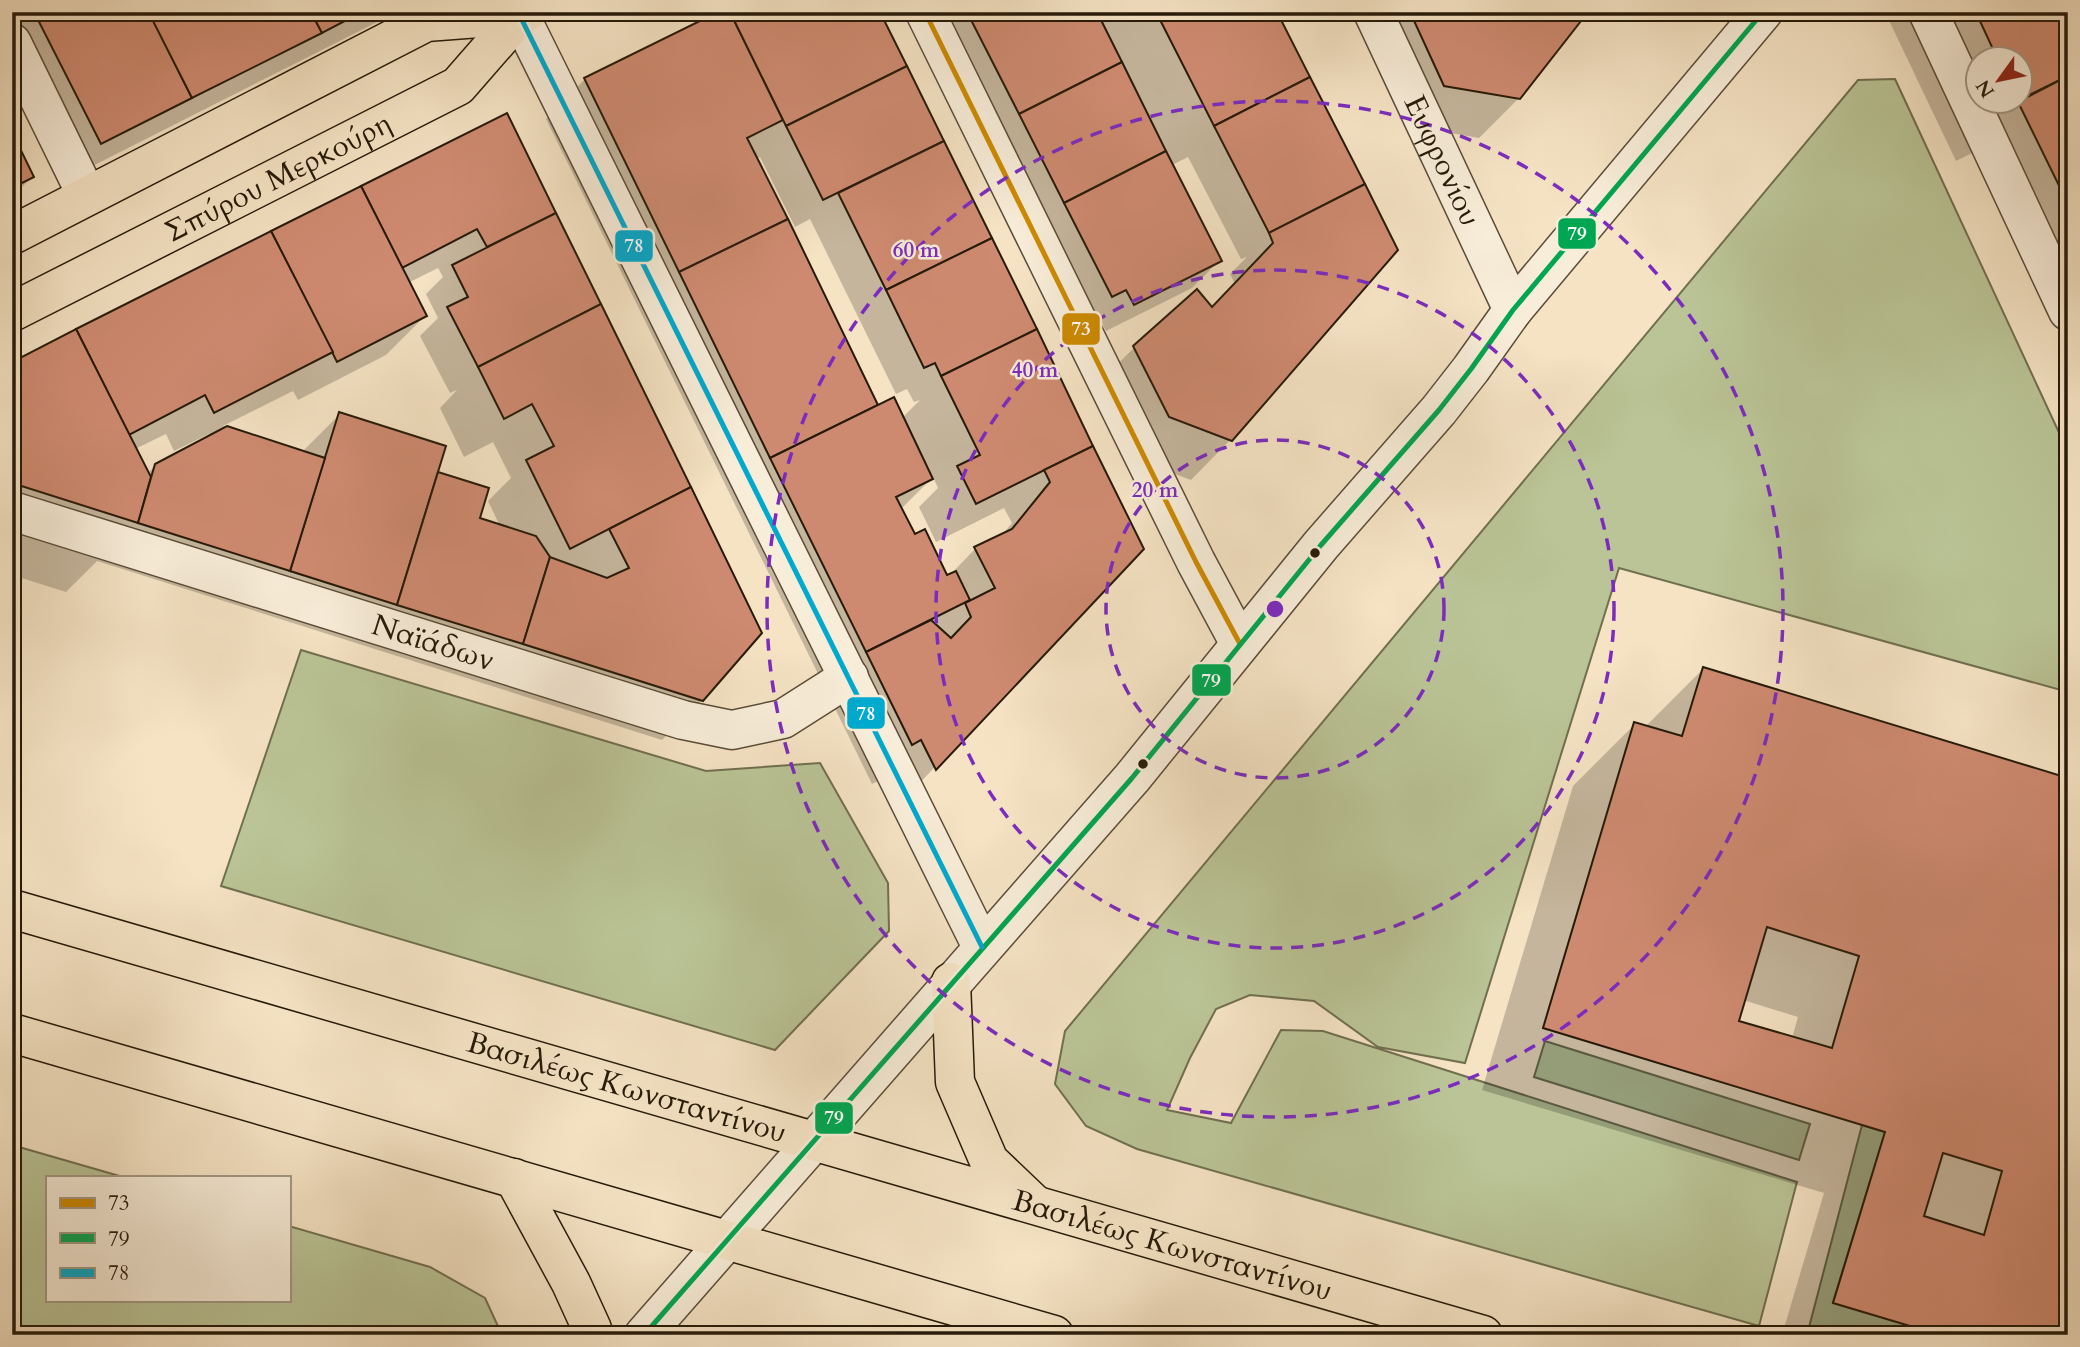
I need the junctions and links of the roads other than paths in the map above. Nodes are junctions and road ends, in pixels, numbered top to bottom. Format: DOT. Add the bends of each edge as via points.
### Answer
graph roads {
  1 [pos="925,12"];
  2 [pos="1373,12"];
  3 [pos="1763,12"];
  4 [pos="1928,12"];
  5 [pos="522,13"];
  6 [pos="12,43"];
  7 [pos="87,196"];
  8 [pos="12,235"];
  9 [pos="1513,310"];
  10 [pos="2068,311"];
  11 [pos="12,312"];
  12 [pos="12,511"];
  13 [pos="1240,644"];
  14 [pos="849,677"];
  15 [pos="12,909"];
  16 [pos="982,947"];
  17 [pos="951,982"];
  18 [pos="12,1032"];
  19 [pos="814,1140"];
  20 [pos="514,1178"];
  21 [pos="1036,1205"];
  22 [pos="728,1240"];
  23 [pos="592,1335"];
  24 [pos="644,1335"];
  25 [pos="1054,1335"];
  26 [pos="1483,1335"];
  1 -- 13 [label="street"];
  2 -- 9 [label="street, Ευφρονίου"];
  3 -- 9 [label="street"];
  4 -- 10 [label="street"];
  5 -- 7 [label="main road" via="426,22"];
  5 -- 11 [label="main road, Σπύρου Μερκούρη" via="458,86"];
  5 -- 14 [label="street"];
  6 -- 7 [label="street"];
  7 -- 8 [label="main road"];
  9 -- 13 [label="street" via="1438,410"];
  12 -- 14 [label="street, Ναϊάδων" via="683,720 732,730 783,719"];
  13 -- 16 [label="street" via="1132,778"];
  14 -- 16 [label="street"];
  15 -- 19 [label="main road, Βασιλέως Κωνσταντίνου"];
  16 -- 17 [label="street"];
  17 -- 19 [label="street"];
  17 -- 21 [label="main road" via="955,1082 989,1161"];
  18 -- 20 [label="main road"];
  19 -- 21 [label="main road, Βασιλέως Κωνσταντίνου"];
  19 -- 22 [label="street"];
  20 -- 22 [label="main road"];
  20 -- 23 [label="main road" via="571,1283"];
  21 -- 26 [label="main road, Βασιλέως Κωνσταντίνου"];
  22 -- 24 [label="street"];
  22 -- 25 [label="main road"];
}
